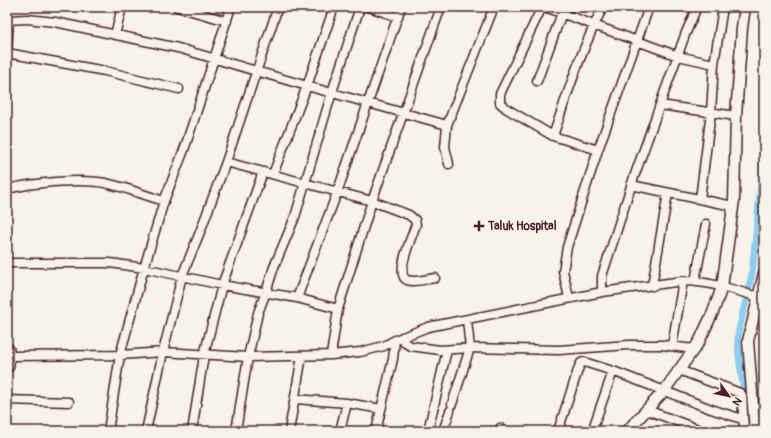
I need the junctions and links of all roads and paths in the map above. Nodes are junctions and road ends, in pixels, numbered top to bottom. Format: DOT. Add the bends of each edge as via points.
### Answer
graph roads {
  1 [pos="122,7"];
  2 [pos="177,7"];
  3 [pos="231,7"];
  4 [pos="278,7"];
  5 [pos="334,7"];
  6 [pos="360,7"];
  7 [pos="369,7"];
  8 [pos="401,7"];
  9 [pos="441,7"];
  10 [pos="494,7"];
  11 [pos="543,7"];
  12 [pos="603,7"];
  13 [pos="649,7"];
  14 [pos="697,7"];
  15 [pos="723,7"];
  16 [pos="745,7"];
  17 [pos="562,13"];
  18 [pos="398,16"];
  19 [pos="8,20"];
  20 [pos="226,20"];
  21 [pos="594,25"];
  22 [pos="115,34"];
  23 [pos="637,40"];
  24 [pos="7,53"];
  25 [pos="678,56"];
  26 [pos="214,58"];
  27 [pos="714,64"];
  28 [pos="256,70"];
  29 [pos="537,81"];
  30 [pos="307,86"];
  31 [pos="178,89"];
  32 [pos="332,92"];
  33 [pos="368,102"];
  34 [pos="660,105"];
  35 [pos="711,112"];
  36 [pos="403,113"];
  37 [pos="736,116"];
  38 [pos="447,125"];
  39 [pos="553,136"];
  40 [pos="598,150"];
  41 [pos="226,162"];
  42 [pos="449,164"];
  43 [pos="263,172"];
  44 [pos="273,174"];
  45 [pos="305,184"];
  46 [pos="631,185"];
  47 [pos="7,189"];
  48 [pos="337,193"];
  49 [pos="668,193"];
  50 [pos="700,199"];
  51 [pos="164,201"];
  52 [pos="372,201"];
  53 [pos="733,206"];
  54 [pos="706,224"];
  55 [pos="7,263"];
  56 [pos="144,268"];
  57 [pos="764,273"];
  58 [pos="182,276"];
  59 [pos="435,278"];
  60 [pos="683,281"];
  61 [pos="695,281"];
  62 [pos="222,285"];
  63 [pos="652,286"];
  64 [pos="725,288"];
  65 [pos="266,292"];
  66 [pos="602,292"];
  67 [pos="758,297"];
  68 [pos="297,298"];
  69 [pos="569,298"];
  70 [pos="338,309"];
  71 [pos="467,320"];
  72 [pos="399,338"];
  73 [pos="672,346"];
  74 [pos="470,348"];
  75 [pos="448,350"];
  76 [pos="694,350"];
  77 [pos="163,352"];
  78 [pos="120,355"];
  79 [pos="204,355"];
  80 [pos="331,355"];
  81 [pos="302,356"];
  82 [pos="7,357"];
  83 [pos="248,357"];
  84 [pos="679,370"];
  85 [pos="614,371"];
  86 [pos="664,391"];
  87 [pos="295,399"];
  88 [pos="7,400"];
  89 [pos="69,402"];
  90 [pos="347,403"];
  91 [pos="381,409"];
  92 [pos="646,410"];
  93 [pos="742,419"];
  94 [pos="629,430"];
  95 [pos="108,431"];
  96 [pos="146,431"];
  97 [pos="192,431"];
  98 [pos="236,431"];
  99 [pos="289,431"];
  100 [pos="340,431"];
  101 [pos="376,431"];
  102 [pos="428,431"];
  103 [pos="443,431"];
  104 [pos="558,431"];
  105 [pos="592,431"];
  106 [pos="703,431"];
  107 [pos="744,431"];
  108 [pos="755,431"];
  1 -- 22 [label="street"];
  2 -- 20 [label="street"];
  3 -- 20 [label="street"];
  4 -- 28 [label="street"];
  5 -- 30 [label="street"];
  6 -- 32 [label="street"];
  7 -- 18 [label="street"];
  8 -- 18 [label="street"];
  9 -- 36 [label="street"];
  10 -- 38 [label="street"];
  11 -- 17 [label="street"];
  11 -- 39 [label="street" via="499,98 502,106"];
  12 -- 21 [label="street"];
  13 -- 23 [label="street"];
  14 -- 25 [label="street"];
  15 -- 27 [label="street"];
  16 -- 37 [label="street"];
  17 -- 21 [label="street"];
  17 -- 29 [label="street"];
  18 -- 33 [label="street"];
  19 -- 22 [label="street" via="55,22"];
  19 -- 24 [label="street"];
  20 -- 26 [label="street"];
  21 -- 23 [label="street"];
  21 -- 39 [label="street" via="576,66"];
  22 -- 26 [label="street"];
  23 -- 25 [label="street"];
  23 -- 40 [label="street"];
  24 -- 31 [label="street" via="104,71"];
  25 -- 27 [label="street"];
  25 -- 34 [label="street"];
  26 -- 28 [label="street"];
  26 -- 51 [label="street" via="184,150"];
  27 -- 35 [label="street"];
  28 -- 30 [label="street"];
  28 -- 41 [label="street"];
  30 -- 32 [label="street"];
  30 -- 44 [label="street"];
  32 -- 33 [label="street"];
  32 -- 45 [label="street"];
  33 -- 36 [label="street"];
  33 -- 48 [label="street"];
  34 -- 35 [label="street"];
  34 -- 46 [label="street"];
  35 -- 37 [label="street"];
  35 -- 50 [label="street"];
  36 -- 38 [label="street"];
  36 -- 52 [label="street"];
  37 -- 53 [label="street"];
  38 -- 42 [label="street" via="445,147"];
  39 -- 40 [label="street"];
  40 -- 69 [label="street" via="567,247 563,271"];
  41 -- 43 [label="street"];
  41 -- 58 [label="street"];
  43 -- 44 [label="street"];
  43 -- 62 [label="street"];
  44 -- 45 [label="street"];
  45 -- 48 [label="street"];
  45 -- 65 [label="street"];
  46 -- 49 [label="street"];
  46 -- 66 [label="street" via="602,276"];
  47 -- 51 [label="street" via="74,181 95,182"];
  48 -- 52 [label="street"];
  48 -- 68 [label="street"];
  49 -- 50 [label="street"];
  49 -- 63 [label="street"];
  50 -- 53 [label="street"];
  51 -- 56 [label="street"];
  52 -- 59 [label="street" via="409,215 415,220 416,224 402,268 404,278 412,281"];
  52 -- 70 [label="street"];
  53 -- 64 [label="street"];
  54 -- 61 [label="street"];
  55 -- 56 [label="street" via="110,263"];
  56 -- 58 [label="street"];
  56 -- 78 [label="street"];
  57 -- 67 [label="street"];
  58 -- 62 [label="street"];
  58 -- 77 [label="street"];
  60 -- 61 [label="street"];
  60 -- 63 [label="street"];
  60 -- 73 [label="street"];
  61 -- 64 [label="street"];
  62 -- 65 [label="street"];
  62 -- 79 [label="street"];
  63 -- 66 [label="street"];
  64 -- 67 [label="street"];
  64 -- 76 [label="street"];
  65 -- 68 [label="street"];
  65 -- 83 [label="street" via="258,312"];
  66 -- 69 [label="street"];
  67 -- 108 [label="street" via="748,341"];
  68 -- 70 [label="street"];
  69 -- 71 [label="street"];
  70 -- 80 [label="street"];
  71 -- 72 [label="street" via="428,327"];
  71 -- 74 [label="street"];
  72 -- 75 [label="street" via="411,346"];
  72 -- 80 [label="street" via="384,346"];
  72 -- 91 [label="street"];
  73 -- 74 [label="street" via="559,350"];
  73 -- 76 [label="street"];
  74 -- 75 [label="street"];
  74 -- 103 [label="street"];
  75 -- 102 [label="street"];
  76 -- 84 [label="street"];
  77 -- 78 [label="street"];
  77 -- 79 [label="street"];
  77 -- 96 [label="street"];
  78 -- 82 [label="street"];
  78 -- 95 [label="street"];
  79 -- 83 [label="street"];
  79 -- 97 [label="street"];
  80 -- 81 [label="street"];
  81 -- 83 [label="street"];
  81 -- 87 [label="street"];
  83 -- 98 [label="street"];
  84 -- 86 [label="street"];
  84 -- 93 [label="street" via="740,393"];
  85 -- 86 [label="street"];
  85 -- 104 [label="street" via="584,362 581,364"];
  85 -- 105 [label="street"];
  86 -- 92 [label="street"];
  86 -- 93 [label="street"];
  87 -- 90 [label="street"];
  87 -- 99 [label="street"];
  88 -- 89 [label="street"];
  90 -- 91 [label="street"];
  90 -- 100 [label="street"];
  91 -- 101 [label="street"];
  92 -- 94 [label="street"];
  92 -- 106 [label="street"];
  93 -- 107 [label="street"];
}
